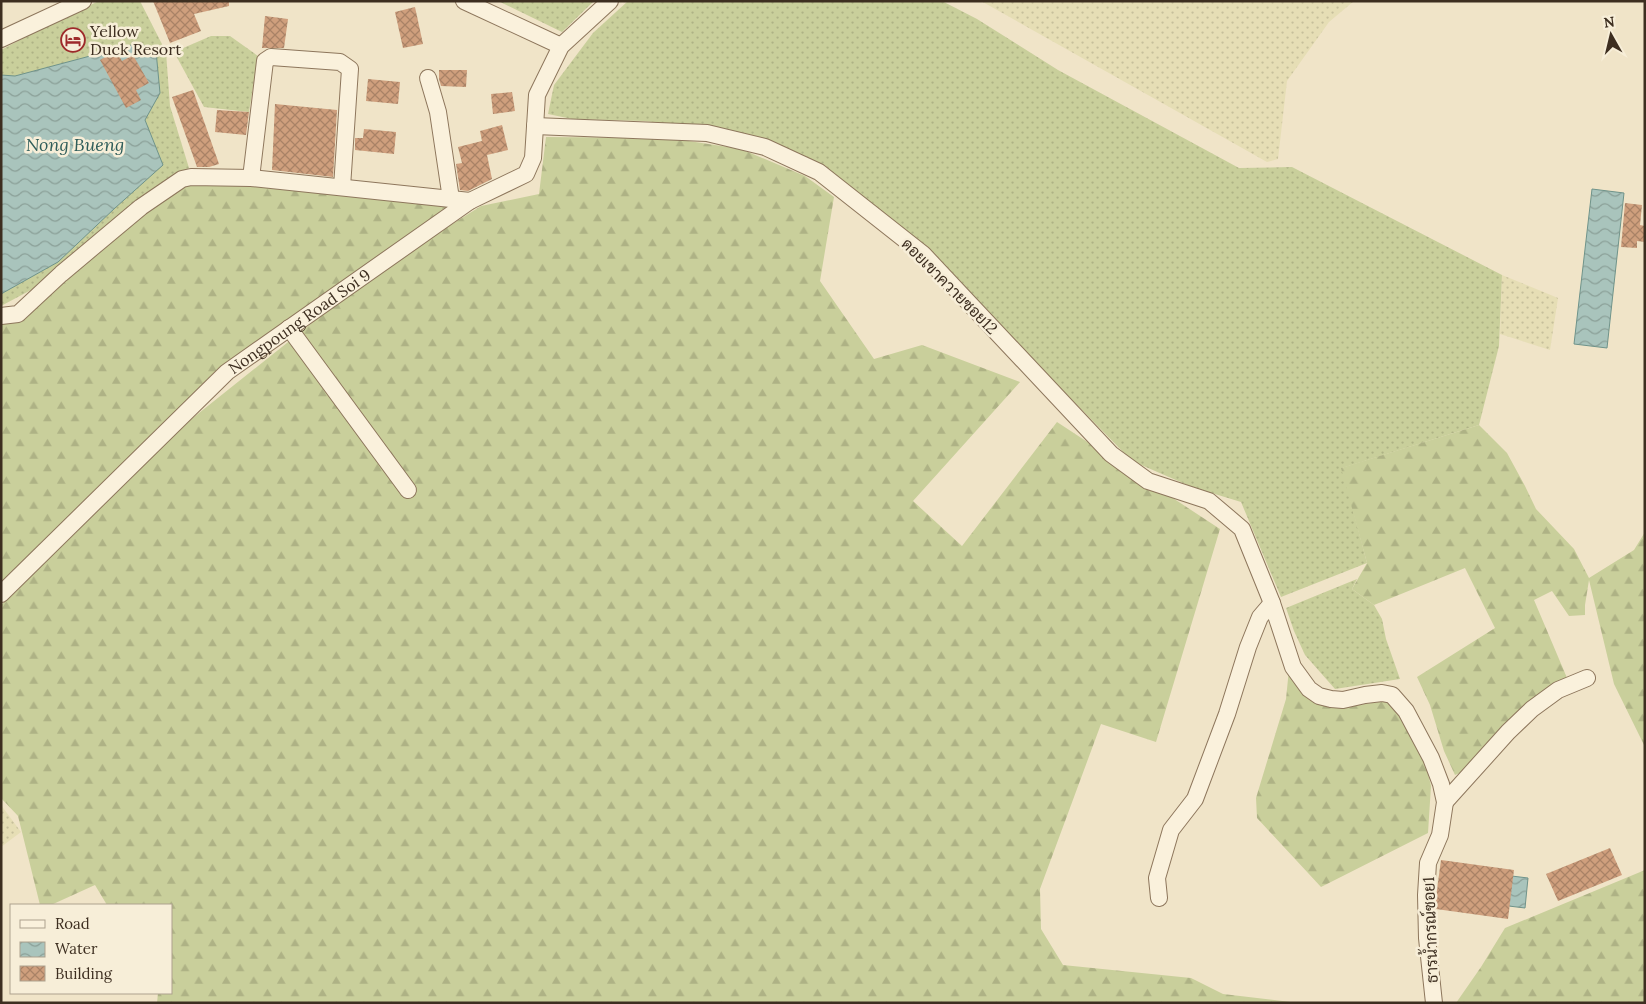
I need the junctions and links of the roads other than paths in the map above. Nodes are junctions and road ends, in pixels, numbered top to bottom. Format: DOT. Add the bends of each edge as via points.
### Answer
graph roads {
  1 [pos="83,1"];
  2 [pos="464,1"];
  3 [pos="610,1"];
  4 [pos="1,39"];
  5 [pos="561,46"];
  6 [pos="428,78"];
  7 [pos="536,126"];
  8 [pos="252,178"];
  9 [pos="342,187"];
  10 [pos="451,199"];
  11 [pos="470,202"];
  12 [pos="1,316"];
  13 [pos="290,328"];
  14 [pos="408,490"];
  15 [pos="1,594"];
  16 [pos="1272,603"];
  17 [pos="1587,678"];
  18 [pos="1445,802"];
  19 [pos="1159,898"];
  20 [pos="1434,1003"];
  1 -- 4 [label="street"];
  2 -- 5 [label="street"];
  3 -- 5 [label="street"];
  5 -- 7 [label="street, Nongpoung Road Soi 9" via="537,95"];
  6 -- 10 [label="street" via="438,112"];
  7 -- 11 [label="street, Nongpoung Road Soi 9" via="533,158 526,174"];
  7 -- 16 [label="street, ดอยเขาควายซอย12" via="707,133 764,147 818,172 923,254 1111,454 1148,480 1209,501 1242,529"];
  8 -- 9 [label="street"];
  8 -- 9 [label="street" via="265,61 271,56 340,62 350,68"];
  8 -- 12 [label="street" via="190,177 182,180 141,207 18,314"];
  9 -- 10 [label="street"];
  10 -- 11 [label="street"];
  11 -- 13 [label="street, Nongpoung Road Soi 9"];
  13 -- 14 [label="street"];
  13 -- 15 [label="street, Nongpoung Road Soi 9" via="226,372"];
  16 -- 18 [label="street, ธารน้ำกรณ์ซอย1" via="1293,667 1309,689 1319,696 1337,700 1382,693 1392,695 1406,711 1431,758"];
  16 -- 19 [label="street" via="1260,616 1195,799 1171,830 1157,878"];
  17 -- 18 [label="street" via="1558,690 1532,709"];
  18 -- 20 [label="street, ธารน้ำกรณ์ซอย1" via="1440,835 1428,863 1426,895"];
}
